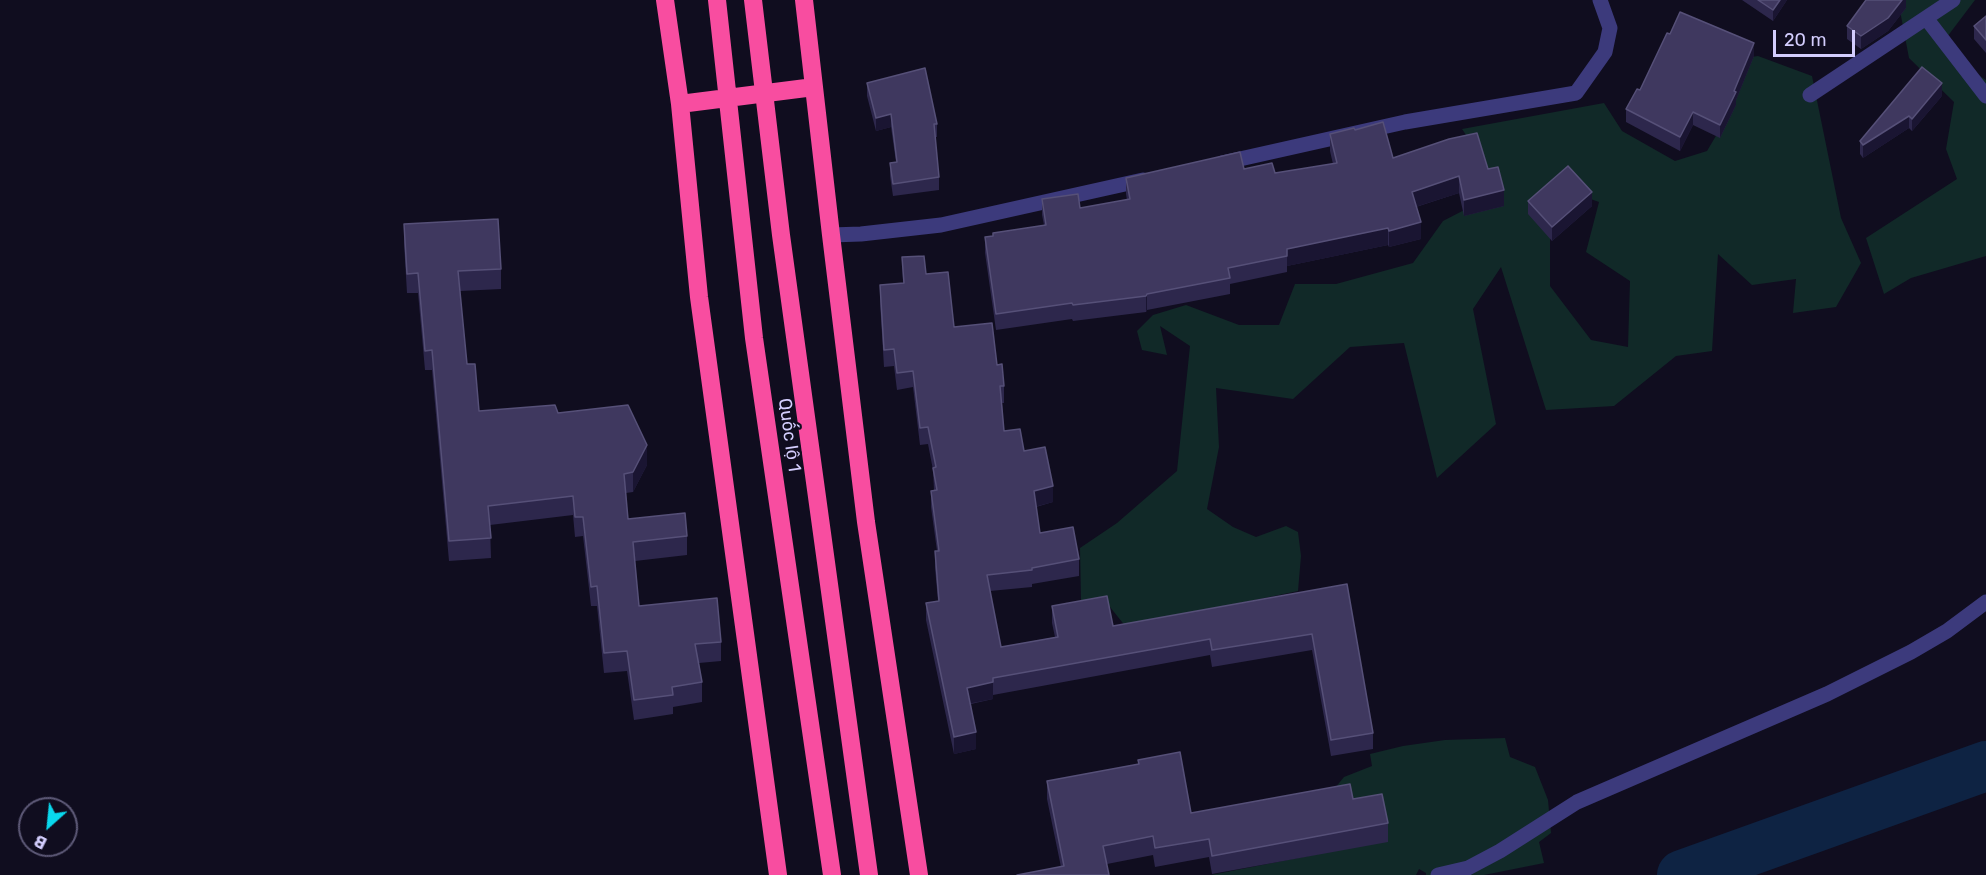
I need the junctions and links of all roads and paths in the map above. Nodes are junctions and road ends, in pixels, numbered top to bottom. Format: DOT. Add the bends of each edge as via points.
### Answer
graph roads {
  1 [pos="665,0"];
  2 [pos="717,0"];
  3 [pos="753,0"];
  4 [pos="804,0"];
  5 [pos="1600,0"];
  6 [pos="1953,0"];
  7 [pos="1926,18"];
  8 [pos="814,87"];
  9 [pos="764,92"];
  10 [pos="1810,95"];
  11 [pos="1986,96"];
  12 [pos="728,98"];
  13 [pos="680,104"];
  14 [pos="1206,166"];
  15 [pos="1160,177"];
  16 [pos="831,236"];
  17 [pos="1986,602"];
  18 [pos="778,875"];
  19 [pos="832,875"];
  20 [pos="868,875"];
  21 [pos="919,875"];
  22 [pos="1437,875"];
  1 -- 13 [label="highway"];
  2 -- 12 [label="highway, Quốc lộ 1"];
  3 -- 9 [label="highway, Quốc lộ 1"];
  4 -- 8 [label="highway"];
  5 -- 14 [label="street" via="1610,28 1605,52 1576,93 1405,122"];
  6 -- 7 [label="street"];
  7 -- 10 [label="street"];
  7 -- 11 [label="street"];
  8 -- 9 [label="highway"];
  8 -- 16 [label="highway"];
  9 -- 12 [label="highway"];
  9 -- 20 [label="highway, Quốc lộ 1"];
  12 -- 13 [label="highway"];
  12 -- 19 [label="highway, Quốc lộ 1" via="754,338"];
  13 -- 18 [label="highway" via="699,297"];
  15 -- 16 [label="street" via="941,225"];
  16 -- 21 [label="highway" via="866,522"];
  17 -- 22 [label="street" via="1947,632 1848,683 1577,802 1468,868"];
}
